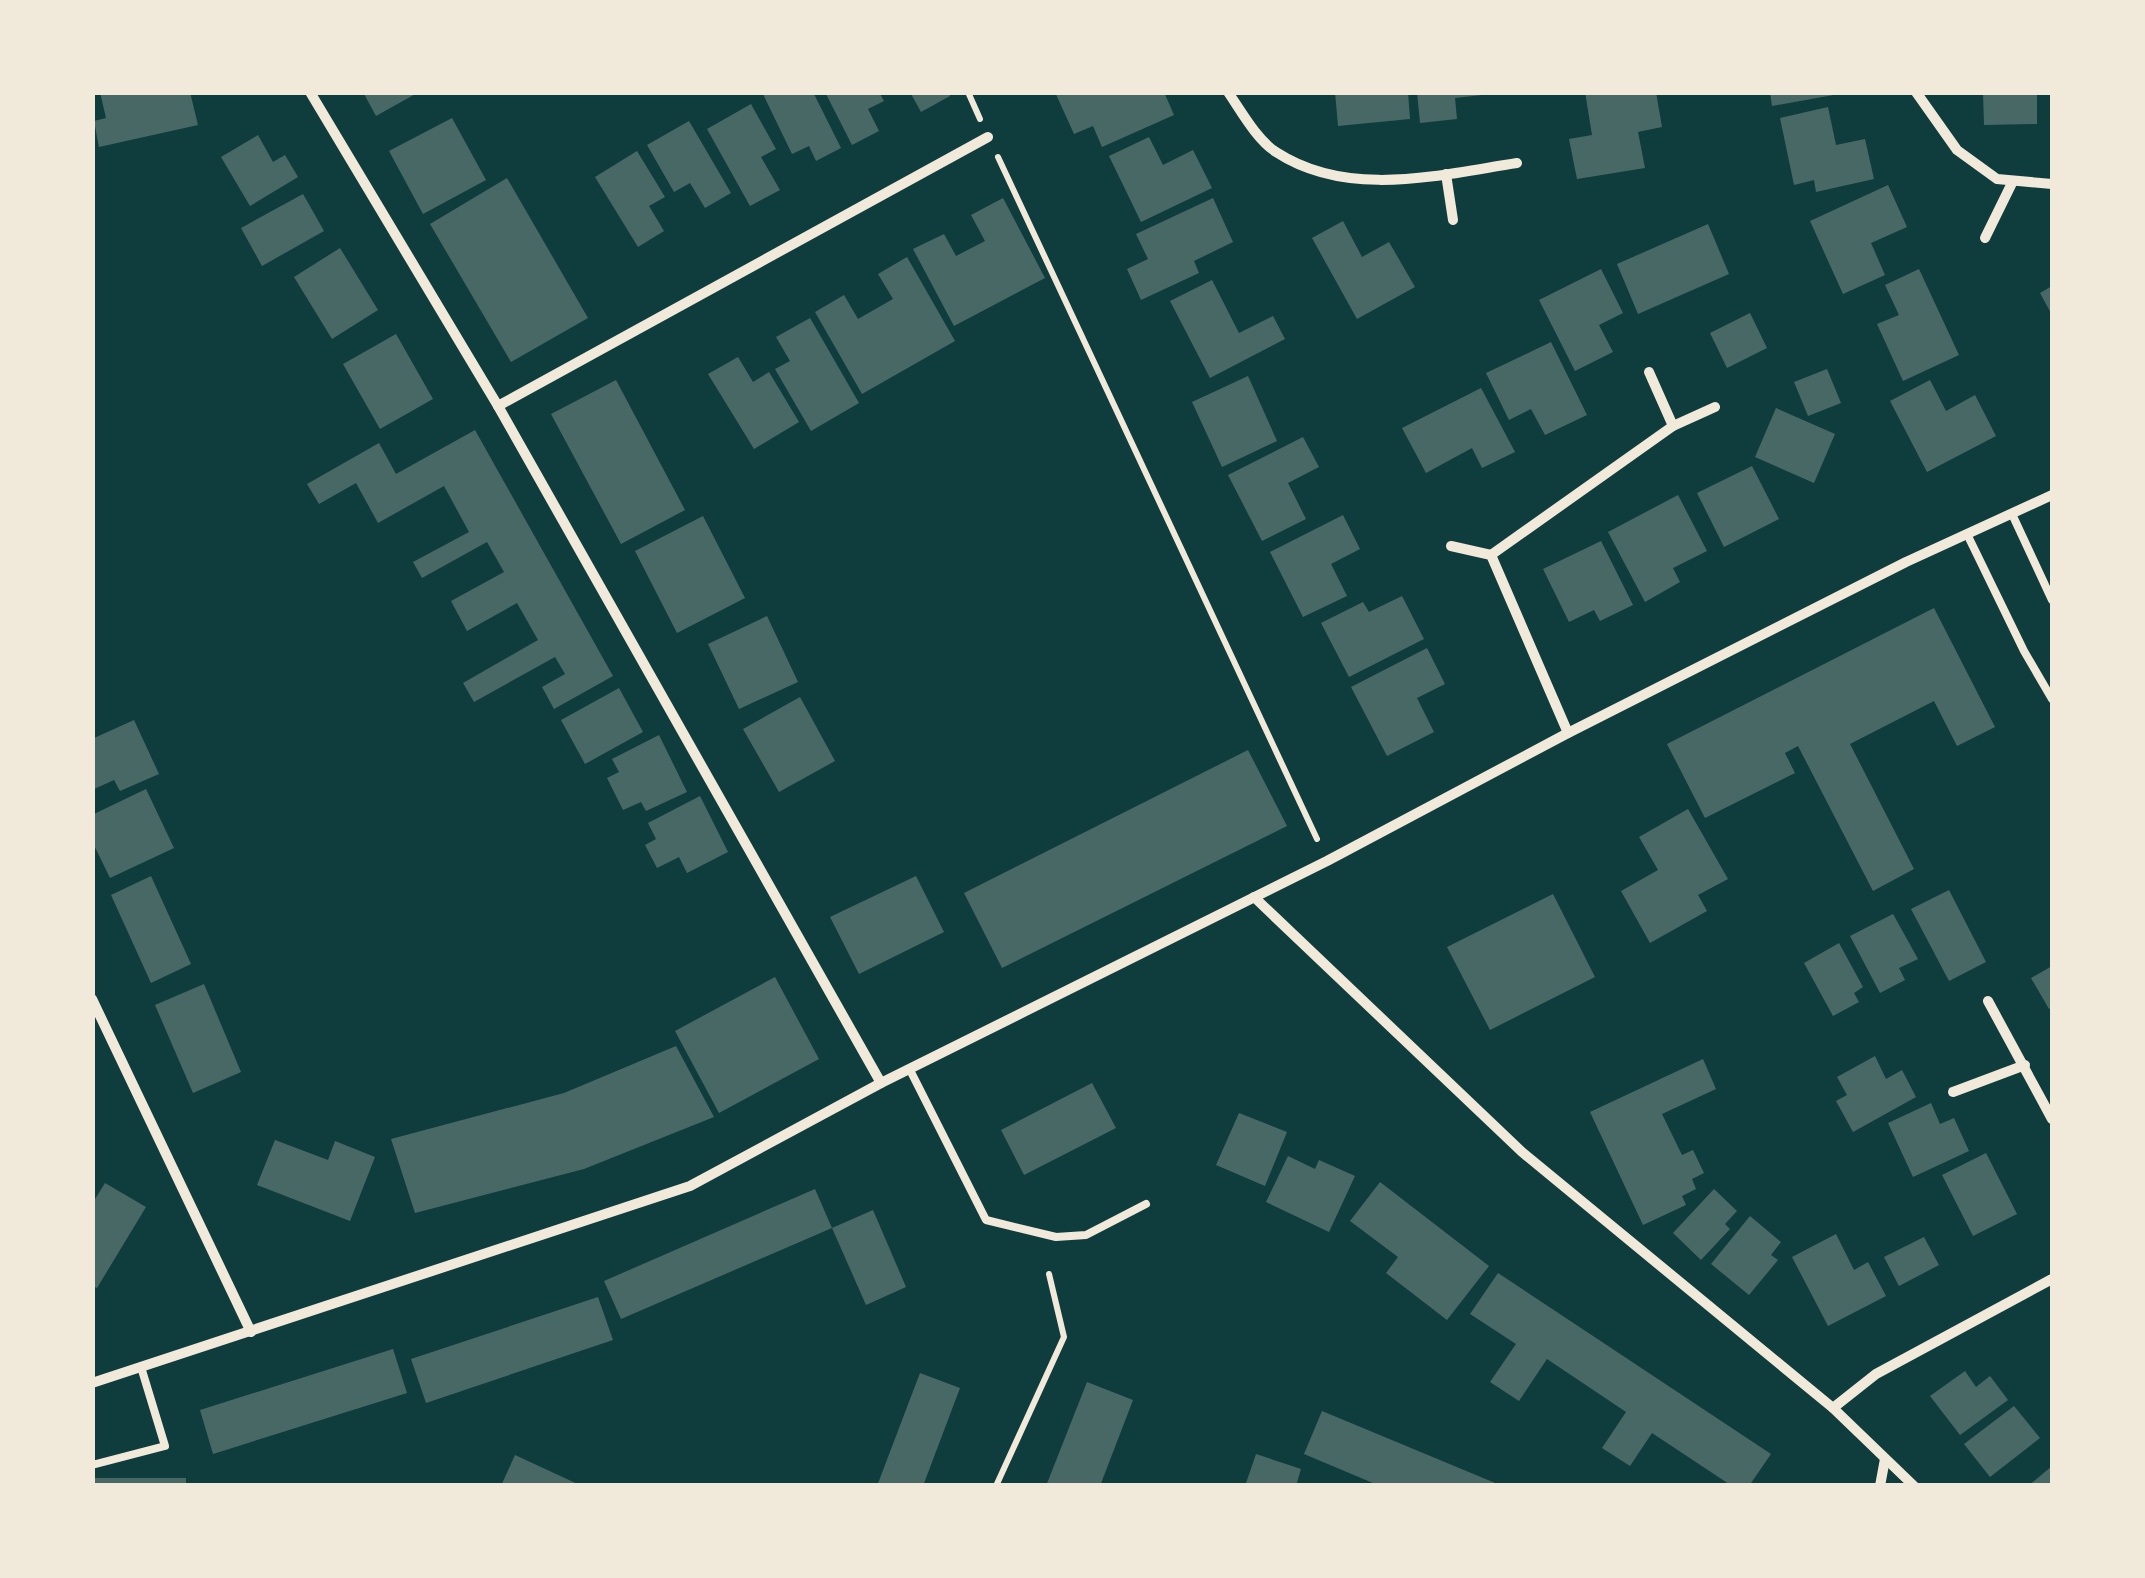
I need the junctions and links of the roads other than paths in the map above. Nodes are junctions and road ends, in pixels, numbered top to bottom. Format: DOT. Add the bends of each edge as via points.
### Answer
graph roads {
  1 [pos="310,92"];
  2 [pos="1228,92"];
  3 [pos="1916,92"];
  4 [pos="988,136"];
  5 [pos="1517,163"];
  6 [pos="1446,174"];
  7 [pos="2013,181"];
  8 [pos="2052,184"];
  9 [pos="1452,220"];
  10 [pos="1986,238"];
  11 [pos="1649,372"];
  12 [pos="498,406"];
  13 [pos="1715,407"];
  14 [pos="1673,426"];
  15 [pos="2052,495"];
  16 [pos="2012,514"];
  17 [pos="1966,534"];
  18 [pos="1451,546"];
  19 [pos="1491,555"];
  20 [pos="2052,600"];
  21 [pos="2052,699"];
  22 [pos="1568,733"];
  23 [pos="1254,896"];
  24 [pos="92,999"];
  25 [pos="1988,1001"];
  26 [pos="2025,1065"];
  27 [pos="910,1070"];
  28 [pos="881,1083"];
  29 [pos="1953,1092"];
  30 [pos="2052,1119"];
  31 [pos="1146,1204"];
  32 [pos="2052,1279"];
  33 [pos="250,1332"];
  34 [pos="141,1367"];
  35 [pos="92,1383"];
  36 [pos="1832,1408"];
  37 [pos="1885,1459"];
  38 [pos="92,1464"];
  39 [pos="1880,1486"];
  40 [pos="1914,1486"];
  1 -- 12 [label="street"];
  2 -- 6 [label="street" via="1274,151 1327,176 1399,181"];
  3 -- 7 [label="street" via="1957,150 1997,179"];
  4 -- 12 [label="street"];
  5 -- 6 [label="street"];
  6 -- 9 [label="street"];
  7 -- 8 [label="street"];
  7 -- 10 [label="street"];
  11 -- 14 [label="street"];
  12 -- 28 [label="street"];
  13 -- 14 [label="street"];
  14 -- 19 [label="street"];
  15 -- 16 [label="street"];
  16 -- 17 [label="street"];
  16 -- 20 [label="lane"];
  17 -- 21 [label="lane"];
  17 -- 22 [label="street"];
  18 -- 19 [label="street"];
  19 -- 22 [label="street"];
  22 -- 23 [label="street"];
  23 -- 27 [label="street"];
  23 -- 36 [label="street" via="1522,1152"];
  24 -- 33 [label="street"];
  25 -- 26 [label="street"];
  26 -- 29 [label="street"];
  26 -- 30 [label="street"];
  27 -- 28 [label="street"];
  27 -- 31 [label="lane" via="986,1220 1056,1237 1086,1236"];
  28 -- 33 [label="street" via="690,1186"];
  32 -- 36 [label="street" via="1876,1374"];
  33 -- 34 [label="street"];
  34 -- 35 [label="street"];
  34 -- 38 [label="lane" via="166,1446"];
  36 -- 37 [label="street"];
  37 -- 39 [label="street"];
  37 -- 40 [label="street"];
}
